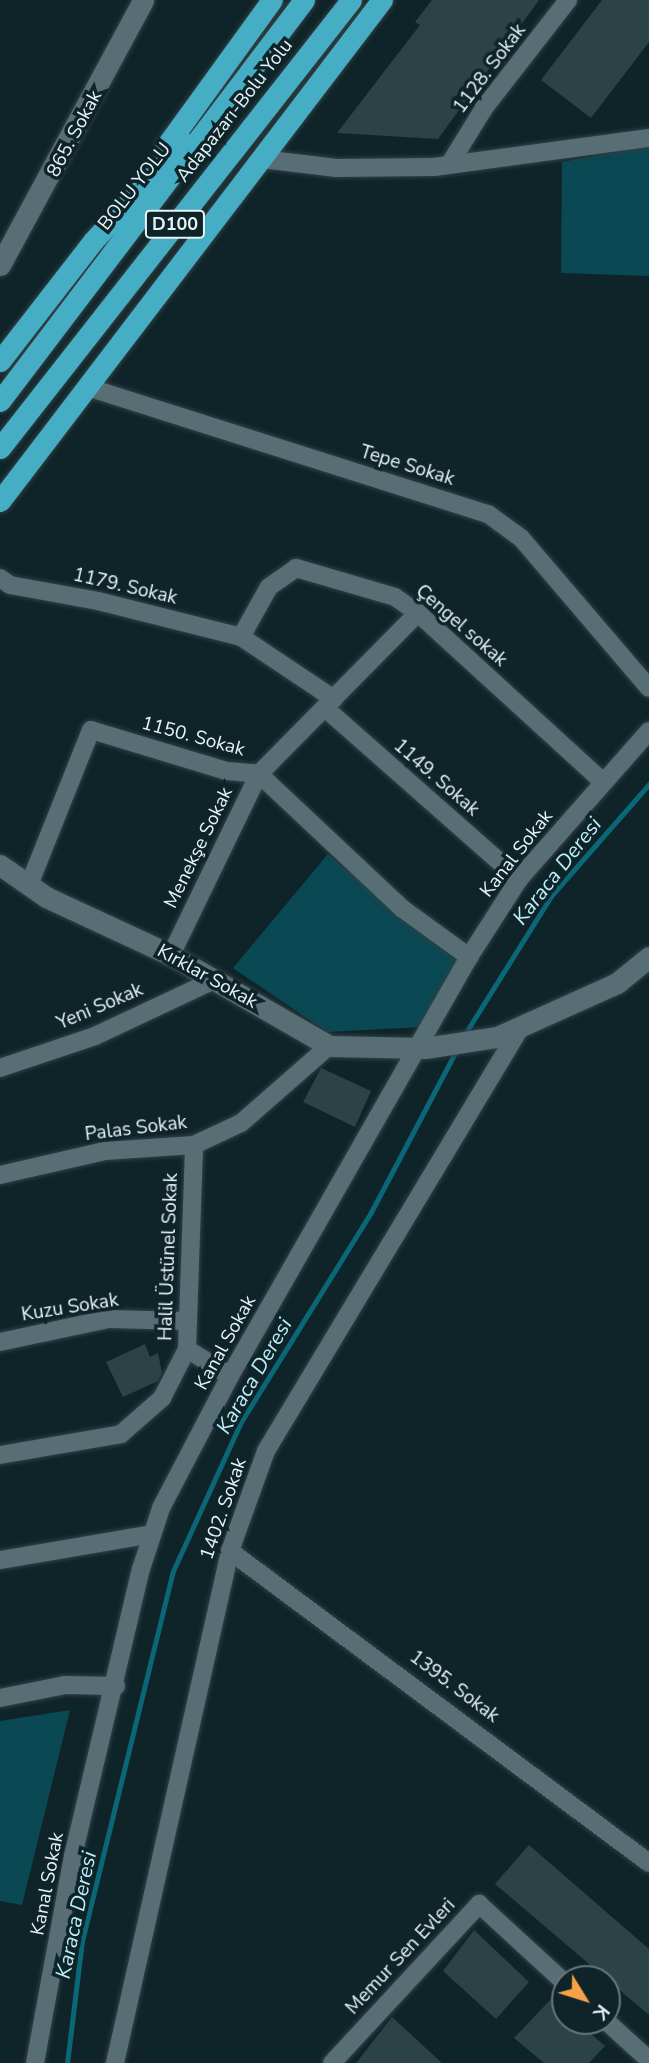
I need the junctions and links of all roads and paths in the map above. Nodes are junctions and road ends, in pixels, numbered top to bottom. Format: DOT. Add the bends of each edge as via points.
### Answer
graph roads {
  1 [pos="143,0"];
  2 [pos="272,0"];
  3 [pos="304,0"];
  4 [pos="351,0"];
  5 [pos="382,0"];
  6 [pos="568,0"];
  7 [pos="257,64"];
  8 [pos="276,94"];
  9 [pos="649,138"];
  10 [pos="262,159"];
  11 [pos="449,165"];
  12 [pos="0,265"];
  13 [pos="161,290"];
  14 [pos="45,303"];
  15 [pos="0,361"];
  16 [pos="87,387"];
  17 [pos="0,401"];
  18 [pos="0,448"];
  19 [pos="0,501"];
  20 [pos="0,578"];
  21 [pos="418,613"];
  22 [pos="241,637"];
  23 [pos="649,688"];
  24 [pos="330,704"];
  25 [pos="649,731"];
  26 [pos="259,774"];
  27 [pos="602,781"];
  28 [pos="0,865"];
  29 [pos="519,879"];
  30 [pos="29,885"];
  31 [pos="171,955"];
  32 [pos="469,957"];
  33 [pos="646,966"];
  34 [pos="214,979"];
  35 [pos="521,1026"];
  36 [pos="329,1046"];
  37 [pos="421,1048"];
  38 [pos="0,1068"];
  39 [pos="194,1145"];
  40 [pos="0,1175"];
  41 [pos="188,1321"];
  42 [pos="0,1342"];
  43 [pos="187,1349"];
  44 [pos="230,1376"];
  45 [pos="0,1455"];
  46 [pos="152,1534"];
  47 [pos="230,1551"];
  48 [pos="0,1560"];
  49 [pos="116,1686"];
  50 [pos="0,1698"];
  51 [pos="649,1863"];
  52 [pos="551,1970"];
  53 [pos="621,2035"];
  54 [pos="649,2060"];
  55 [pos="36,2063"];
  56 [pos="115,2063"];
  57 [pos="332,2063"];
  1 -- 12 [label="street, 865. Sokak"];
  2 -- 14 [label="highway"];
  3 -- 7 [label="highway, BOLU YOLU / D100"];
  4 -- 8 [label="highway, Adapazarı-Bolu Yolu / D100"];
  5 -- 10 [label="highway"];
  6 -- 11 [label="street, 1128. Sokak" via="484,108"];
  7 -- 14 [label="highway" via="101,232"];
  7 -- 17 [label="highway, BOLU YOLU / D100"];
  8 -- 13 [label="highway"];
  8 -- 18 [label="highway, Adapazarı-Bolu Yolu / D100"];
  9 -- 11 [label="street"];
  10 -- 11 [label="street" via="336,168"];
  10 -- 13 [label="highway"];
  13 -- 16 [label="highway"];
  14 -- 15 [label="highway"];
  16 -- 19 [label="highway"];
  16 -- 23 [label="street, Tepe Sokak" via="488,514 521,538"];
  20 -- 22 [label="street, 1179. Sokak" via="10,585 98,601"];
  21 -- 22 [label="street, Çengel sokak" via="395,597 296,568 269,587"];
  21 -- 24 [label="street, Menekşe Sokak"];
  21 -- 27 [label="street, Çengel sokak"];
  22 -- 24 [label="street"];
  24 -- 26 [label="street, Menekşe Sokak"];
  24 -- 29 [label="street, 1149. Sokak"];
  25 -- 27 [label="street, Kanal Sokak"];
  26 -- 30 [label="street, 1150. Sokak" via="227,771 91,730"];
  26 -- 31 [label="street, Menekşe Sokak"];
  26 -- 32 [label="street, 1150. Sokak" via="402,909"];
  27 -- 29 [label="street, Kanal Sokak"];
  28 -- 30 [label="street, Kırklar Sokak"];
  29 -- 32 [label="street, Kanal Sokak"];
  30 -- 31 [label="street, Kırklar Sokak"];
  31 -- 34 [label="street, Kırklar Sokak"];
  32 -- 37 [label="street, Kanal Sokak"];
  33 -- 35 [label="street, Kırklar Sokak"];
  34 -- 36 [label="street, Kırklar Sokak"];
  34 -- 38 [label="street, Yeni Sokak" via="95,1035"];
  35 -- 37 [label="street, Kırklar Sokak" via="496,1037"];
  35 -- 47 [label="street, 1402. Sokak" via="267,1451"];
  36 -- 37 [label="street, Kırklar Sokak"];
  36 -- 39 [label="street, Palas Sokak" via="241,1124"];
  37 -- 44 [label="street, Kanal Sokak"];
  39 -- 40 [label="street, Palas Sokak" via="105,1151"];
  39 -- 41 [label="street, Halil Üstünel Sokak"];
  41 -- 42 [label="street, Kuzu Sokak" via="108,1320"];
  41 -- 43 [label="street, Halil Üstünel Sokak"];
  43 -- 44 [label="street"];
  43 -- 45 [label="street, Halil Üstünel Sokak" via="162,1398 121,1434"];
  44 -- 46 [label="street, Kanal Sokak"];
  46 -- 48 [label="street"];
  46 -- 49 [label="street, Kanal Sokak"];
  47 -- 51 [label="street, 1395. Sokak"];
  47 -- 56 [label="street, 1402. Sokak"];
  49 -- 50 [label="street" via="65,1685"];
  49 -- 55 [label="street, Kanal Sokak" via="73,1856"];
  52 -- 57 [label="street, Memur Sen Evleri" via="479,1904"];
  53 -- 54 [label="street"];
}
